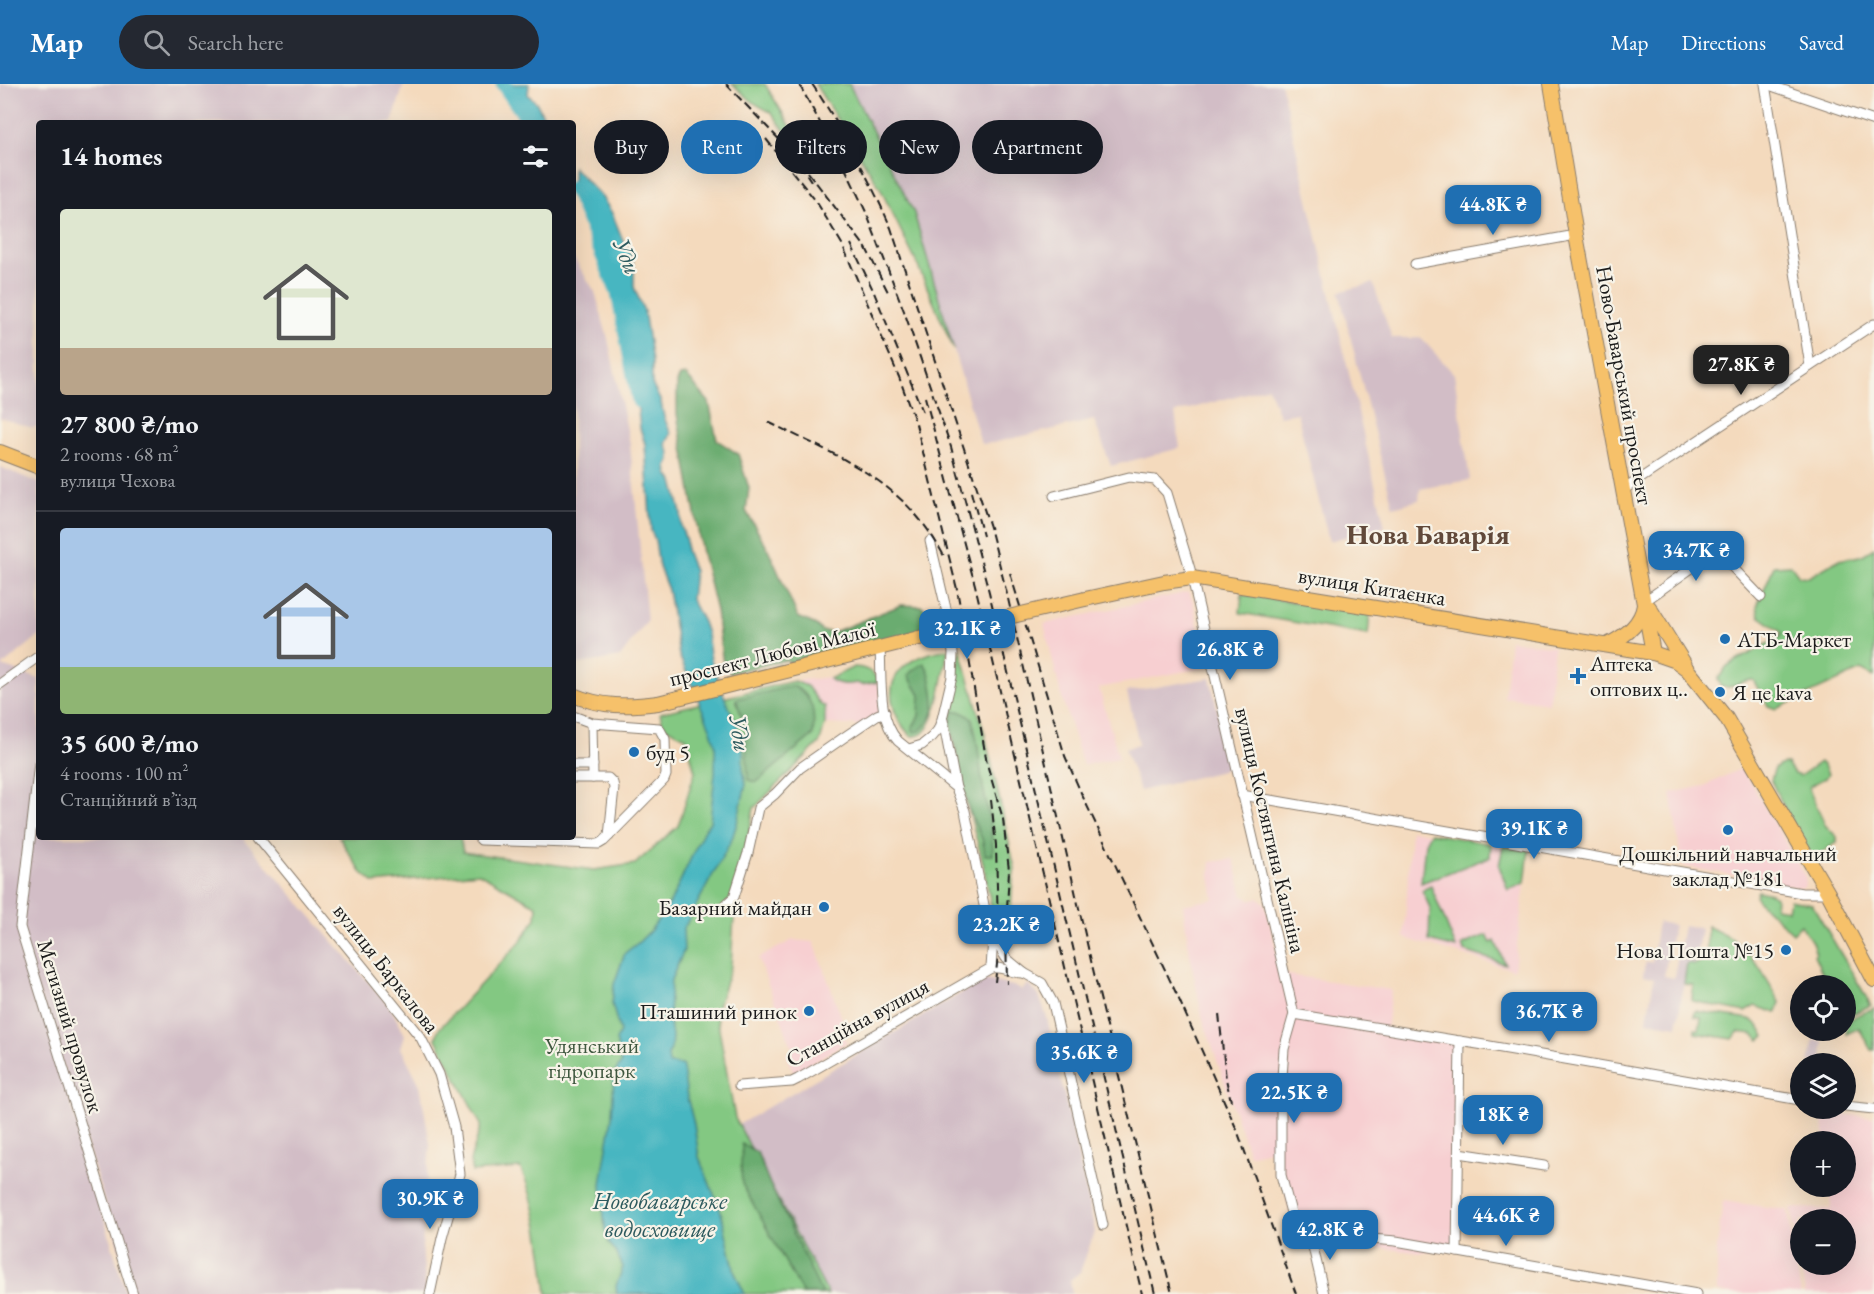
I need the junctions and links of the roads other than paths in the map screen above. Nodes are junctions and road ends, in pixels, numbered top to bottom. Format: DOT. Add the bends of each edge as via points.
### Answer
graph roads {
  1 [pos="1551,84"];
  2 [pos="1766,84"];
  3 [pos="1874,121"];
  4 [pos="1576,235"];
  5 [pos="1415,264"];
  6 [pos="1874,324"];
  7 [pos="1810,366"];
  8 [pos="0,452"];
  9 [pos="36,466"];
  10 [pos="1623,490"];
  11 [pos="1054,496"];
  12 [pos="1731,540"];
  13 [pos="930,541"];
  14 [pos="1716,550"];
  15 [pos="1192,578"];
  16 [pos="1761,597"];
  17 [pos="1085,599"];
  18 [pos="1645,602"];
  19 [pos="1607,645"];
  20 [pos="880,649"];
  21 [pos="1653,653"];
  22 [pos="36,658"];
  23 [pos="1687,669"];
  24 [pos="0,684"];
  25 [pos="576,696"];
  26 [pos="885,712"];
  27 [pos="576,717"];
  28 [pos="942,719"];
  29 [pos="592,723"];
  30 [pos="909,749"];
  31 [pos="576,765"];
  32 [pos="593,765"];
  33 [pos="576,778"];
  34 [pos="593,778"];
  35 [pos="956,788"];
  36 [pos="36,789"];
  37 [pos="1242,795"];
  38 [pos="609,837"];
  39 [pos="260,840"];
  40 [pos="481,840"];
  41 [pos="1828,892"];
  42 [pos="725,905"];
  43 [pos="993,937"];
  44 [pos="991,968"];
  45 [pos="1024,973"];
  46 [pos="1874,980"];
  47 [pos="1294,1014"];
  48 [pos="1460,1041"];
  49 [pos="739,1086"];
  50 [pos="1790,1098"];
  51 [pos="1856,1107"];
  52 [pos="1874,1109"];
  53 [pos="1459,1153"];
  54 [pos="1544,1166"];
  55 [pos="1102,1225"];
  56 [pos="1310,1234"];
  57 [pos="1457,1252"];
  58 [pos="1627,1282"];
  59 [pos="133,1294"];
  60 [pos="430,1294"];
  61 [pos="1324,1294"];
  62 [pos="1628,1294"];
  63 [pos="1697,1294"];
  1 -- 4 [label="main road, Ново-Баварський проспект"];
  2 -- 3 [label="street"];
  2 -- 7 [label="street"];
  4 -- 5 [label="street"];
  4 -- 10 [label="main road, Ново-Баварський проспект"];
  6 -- 7 [label="street"];
  7 -- 10 [label="street"];
  8 -- 9 [label="main road"];
  10 -- 18 [label="main road, Ново-Баварський проспект"];
  11 -- 15 [label="street, вулиця Костянтина Калініна" via="1130,477 1155,480 1167,493"];
  12 -- 14 [label="street"];
  13 -- 28 [label="street" via="953,652 952,677"];
  14 -- 16 [label="street"];
  14 -- 18 [label="street"];
  15 -- 17 [label="main road, вулиця Китаєнка"];
  15 -- 19 [label="main road, вулиця Китаєнка"];
  15 -- 37 [label="street, вулиця Костянтина Калініна"];
  17 -- 20 [label="main road, проспект Любові Малої, bridge"];
  18 -- 19 [label="main road" via="1640,620"];
  18 -- 21 [label="main road, Ново-Баварський проспект"];
  18 -- 23 [label="main road"];
  19 -- 21 [label="main road, вулиця Китаєнка"];
  20 -- 25 [label="main road, проспект Любові Малої" via="633,706 598,704"];
  20 -- 26 [label="street"];
  21 -- 23 [label="main road"];
  22 -- 24 [label="street"];
  23 -- 41 [label="main road" via="1726,718"];
  26 -- 30 [label="street" via="891,732"];
  26 -- 42 [label="street" via="794,772 758,808 743,871 734,897"];
  27 -- 29 [label="street"];
  28 -- 30 [label="street" via="933,737"];
  28 -- 35 [label="street"];
  29 -- 32 [label="street"];
  29 -- 38 [label="street" via="659,728 665,739 664,780"];
  30 -- 35 [label="street"];
  31 -- 32 [label="street"];
  32 -- 34 [label="street"];
  33 -- 34 [label="street"];
  34 -- 38 [label="street" via="608,777 613,783"];
  35 -- 43 [label="street" via="965,811"];
  36 -- 59 [label="street, Метизний провулок" via="20,927"];
  37 -- 41 [label="street" via="1802,893"];
  37 -- 47 [label="street, вулиця Костянтина Калініна"];
  38 -- 40 [label="street" via="599,844"];
  39 -- 60 [label="street, вулиця Баркалова" via="422,1038 439,1074 454,1127 460,1174"];
  41 -- 46 [label="main road"];
  43 -- 44 [label="street"];
  43 -- 45 [label="street" via="1006,958"];
  44 -- 45 [label="street"];
  44 -- 49 [label="street, Станційна вулиця" via="792,1082"];
  45 -- 55 [label="street" via="1042,983 1053,1003"];
  47 -- 48 [label="street"];
  47 -- 56 [label="street" via="1284,1049 1281,1175 1293,1220"];
  48 -- 50 [label="street"];
  48 -- 53 [label="street"];
  51 -- 52 [label="street"];
  53 -- 54 [label="street"];
  53 -- 57 [label="street"];
  56 -- 57 [label="street" via="1396,1241"];
  56 -- 61 [label="street"];
  57 -- 58 [label="street"];
  58 -- 62 [label="street"];
  58 -- 63 [label="street"];
}
